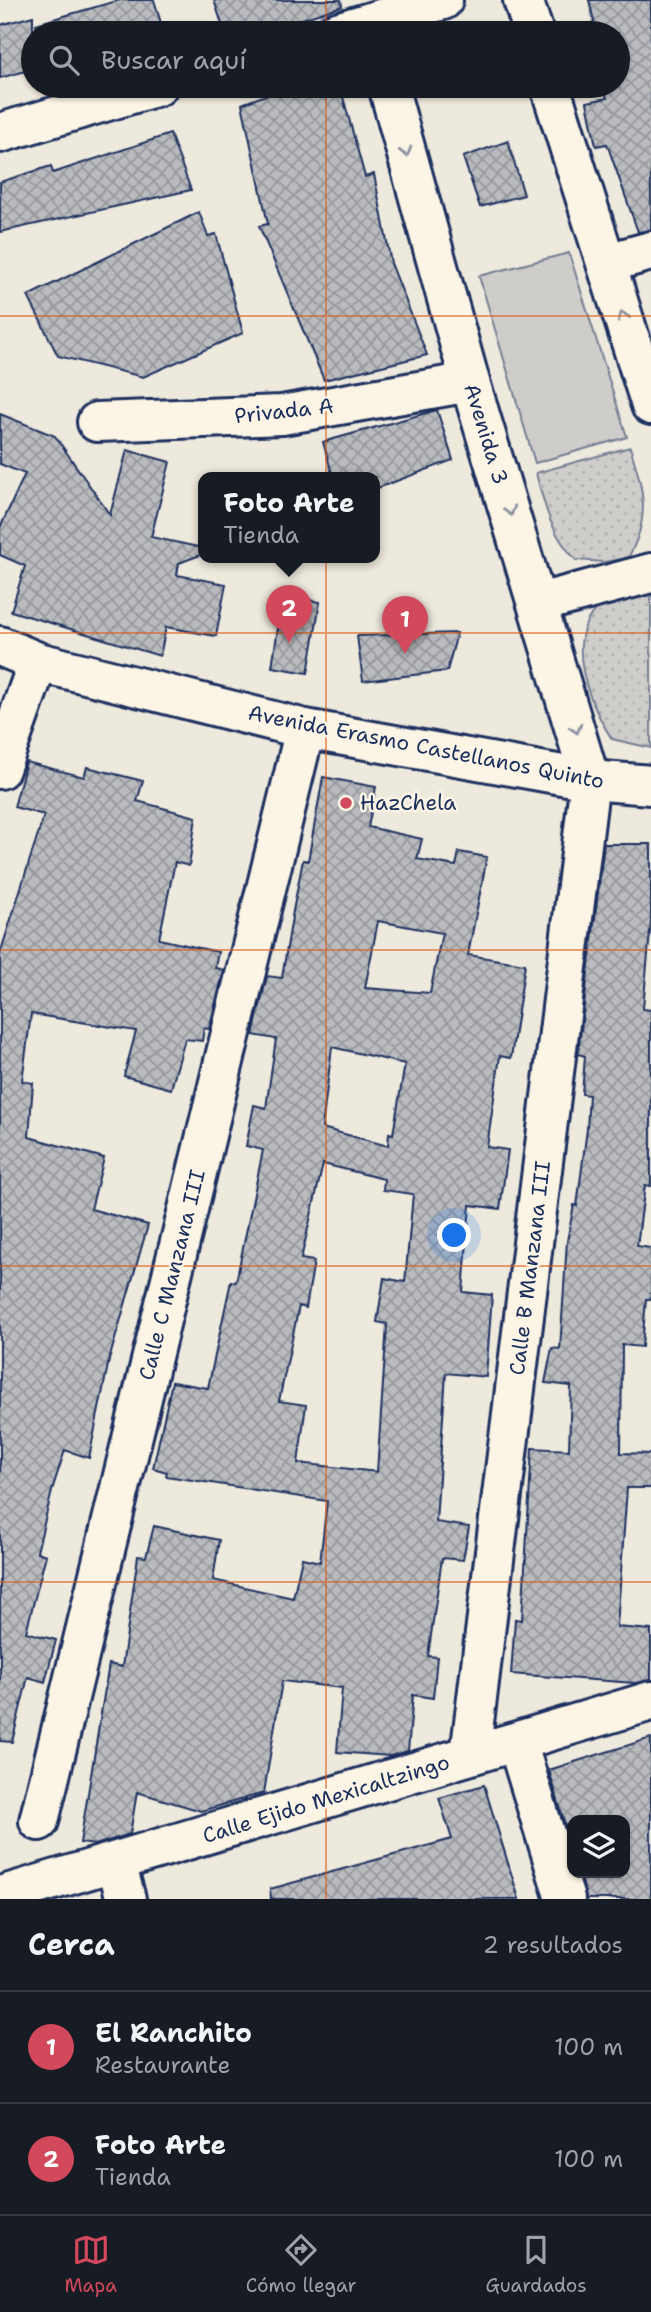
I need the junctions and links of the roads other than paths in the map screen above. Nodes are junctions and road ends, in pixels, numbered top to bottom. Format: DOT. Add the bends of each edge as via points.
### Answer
graph roads {
  1 [pos="443,0"];
  2 [pos="523,0"];
  3 [pos="369,19"];
  4 [pos="530,21"];
  5 [pos="118,98"];
  6 [pos="391,98"];
  7 [pos="554,98"];
  8 [pos="0,133"];
  9 [pos="651,251"];
  10 [pos="607,263"];
  11 [pos="470,382"];
  12 [pos="651,405"];
  13 [pos="97,422"];
  14 [pos="651,573"];
  15 [pos="539,603"];
  16 [pos="0,646"];
  17 [pos="38,662"];
  18 [pos="305,729"];
  19 [pos="0,769"];
  20 [pos="590,780"];
  21 [pos="651,785"];
  22 [pos="651,1701"];
  23 [pos="517,1742"];
  24 [pos="470,1755"];
  25 [pos="39,1821"];
  26 [pos="121,1881"];
  27 [pos="0,1896"];
  28 [pos="565,1899"];
  1 -- 3 [label="street"];
  2 -- 4 [label="street"];
  5 -- 8 [label="street"];
  6 -- 11 [label="street, Avenida 3, one-way"];
  7 -- 10 [label="street"];
  9 -- 10 [label="street"];
  12 -- 10 [label="street, one-way"];
  11 -- 13 [label="street, Privada A" via="282,415"];
  11 -- 15 [label="street, Avenida 3, one-way"];
  14 -- 15 [label="street"];
  15 -- 20 [label="street, Avenida 3, one-way"];
  16 -- 17 [label="street, Avenida Erasmo Castellanos Quinto"];
  17 -- 18 [label="street, Avenida Erasmo Castellanos Quinto"];
  17 -- 19 [label="street"];
  18 -- 20 [label="street, Avenida Erasmo Castellanos Quinto"];
  18 -- 25 [label="street, Calle C Manzana III"];
  20 -- 21 [label="street, Avenida Erasmo Castellanos Quinto"];
  20 -- 24 [label="street, Calle B Manzana III"];
  22 -- 23 [label="street, Calle Ejido Mexicaltzingo"];
  23 -- 24 [label="street, Calle Ejido Mexicaltzingo"];
  23 -- 28 [label="street"];
  24 -- 26 [label="street, Calle Ejido Mexicaltzingo"];
  26 -- 27 [label="street, Calle Ejido Mexicaltzingo"];
}
